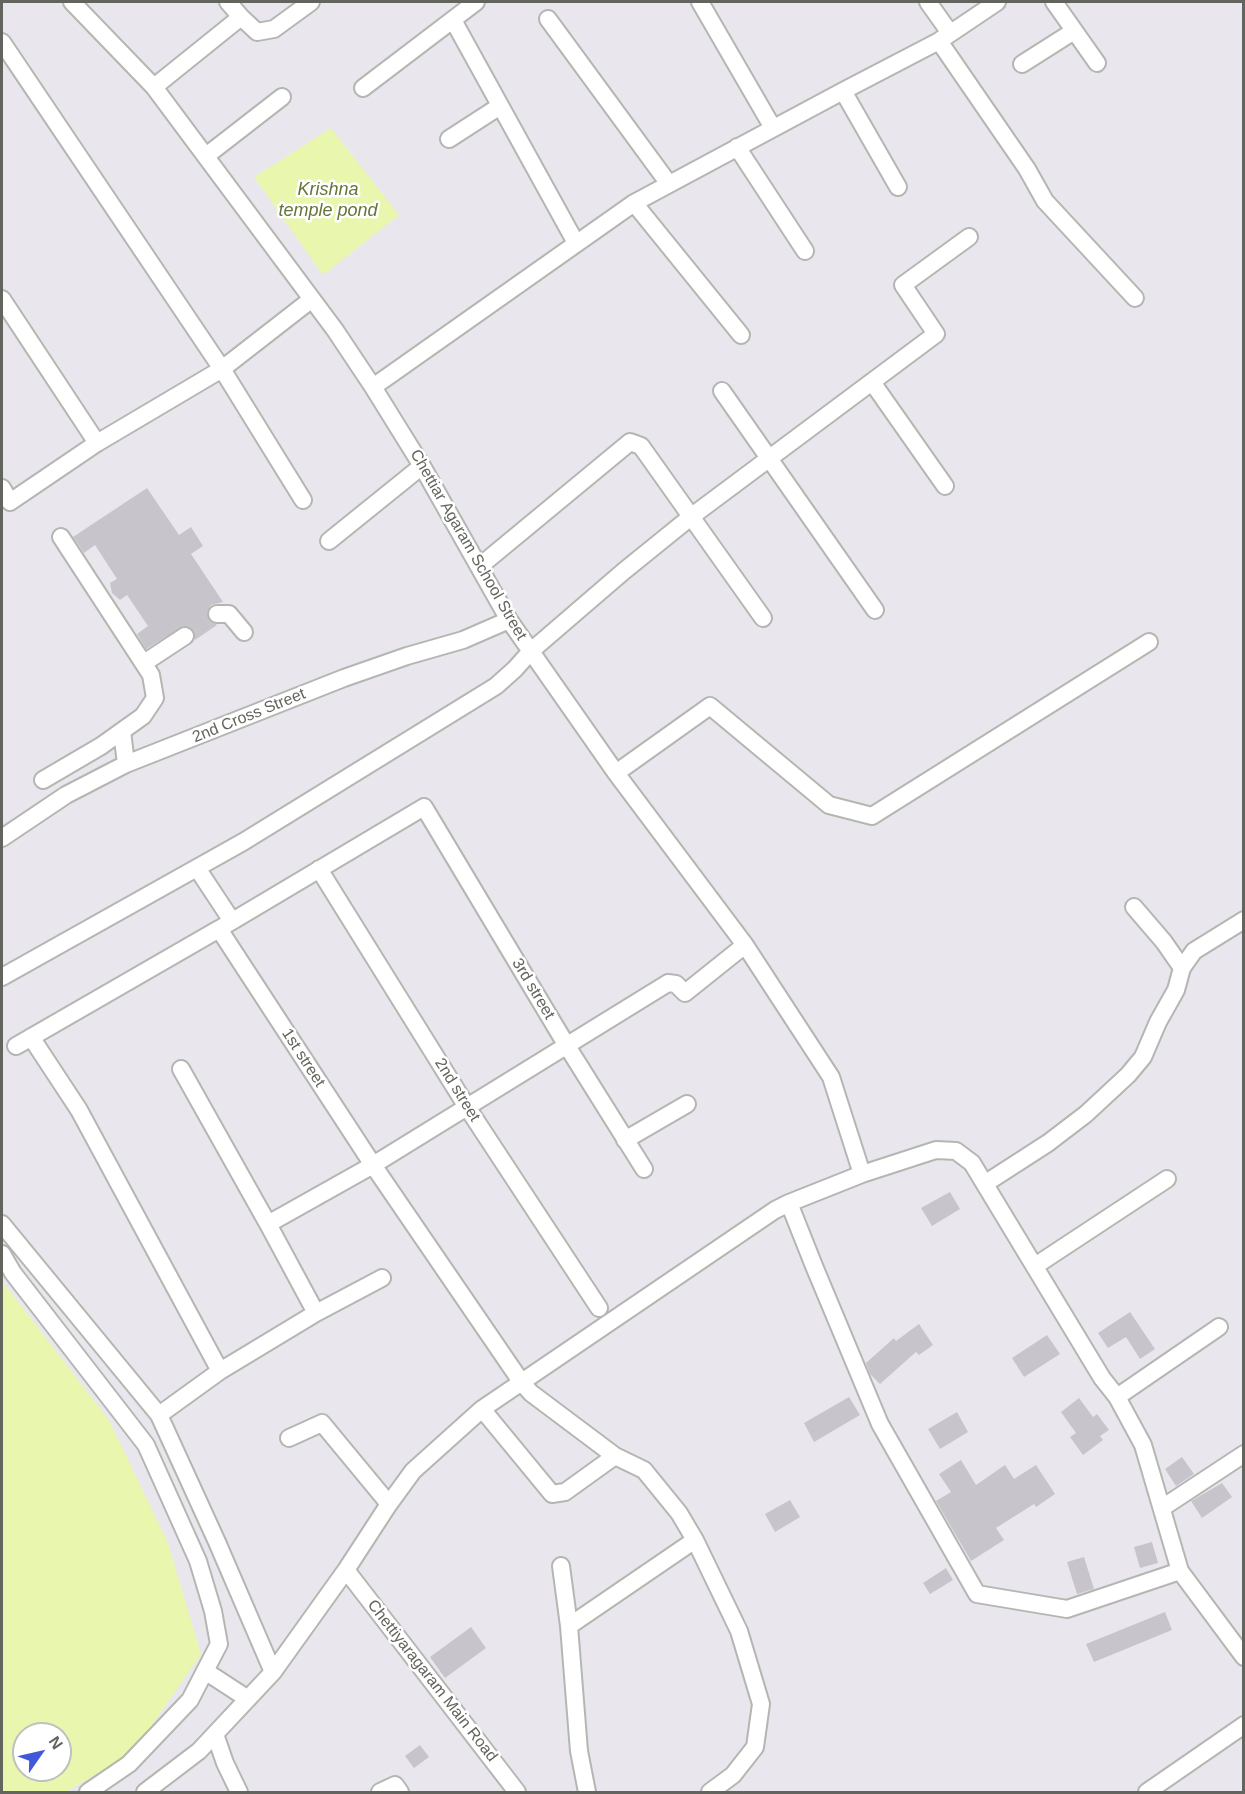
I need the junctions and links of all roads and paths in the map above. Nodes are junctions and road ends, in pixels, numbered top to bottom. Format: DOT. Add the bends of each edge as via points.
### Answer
graph roads {
  1 [pos="72,2"];
  2 [pos="228,2"];
  3 [pos="311,2"];
  4 [pos="476,2"];
  5 [pos="700,2"];
  6 [pos="928,2"];
  7 [pos="998,2"];
  8 [pos="1054,2"];
  9 [pos="242,17"];
  10 [pos="548,19"];
  11 [pos="453,20"];
  12 [pos="1074,31"];
  13 [pos="945,37"];
  14 [pos="2,42"];
  15 [pos="1097,63"];
  16 [pos="1022,64"];
  17 [pos="154,87"];
  18 [pos="363,88"];
  19 [pos="843,91"];
  20 [pos="282,97"];
  21 [pos="500,106"];
  22 [pos="773,128"];
  23 [pos="449,139"];
  24 [pos="737,147"];
  25 [pos="206,156"];
  26 [pos="669,184"];
  27 [pos="898,187"];
  28 [pos="634,202"];
  29 [pos="969,237"];
  30 [pos="576,243"];
  31 [pos="804,251"];
  32 [pos="1136,298"];
  33 [pos="2,299"];
  34 [pos="312,299"];
  35 [pos="741,335"];
  36 [pos="222,369"];
  37 [pos="872,382"];
  38 [pos="373,387"];
  39 [pos="722,391"];
  40 [pos="97,443"];
  41 [pos="770,458"];
  42 [pos="422,466"];
  43 [pos="945,486"];
  44 [pos="2,488"];
  45 [pos="303,500"];
  46 [pos="692,516"];
  47 [pos="61,537"];
  48 [pos="329,541"];
  49 [pos="480,566"];
  50 [pos="875,610"];
  51 [pos="217,614"];
  52 [pos="763,618"];
  53 [pos="509,620"];
  54 [pos="244,632"];
  55 [pos="185,636"];
  56 [pos="1149,642"];
  57 [pos="531,651"];
  58 [pos="144,663"];
  59 [pos="122,730"];
  60 [pos="126,764"];
  61 [pos="616,773"];
  62 [pos="43,780"];
  63 [pos="2,838"];
  64 [pos="197,868"];
  65 [pos="319,869"];
  66 [pos="1134,907"];
  67 [pos="1244,920"];
  68 [pos="226,925"];
  69 [pos="745,945"];
  70 [pos="1182,968"];
  71 [pos="2,977"];
  72 [pos="31,1037"];
  73 [pos="16,1046"];
  74 [pos="567,1046"];
  75 [pos="181,1069"];
  76 [pos="687,1104"];
  77 [pos="467,1107"];
  78 [pos="626,1140"];
  79 [pos="373,1165"];
  80 [pos="644,1169"];
  81 [pos="862,1174"];
  82 [pos="1167,1179"];
  83 [pos="986,1183"];
  84 [pos="789,1203"];
  85 [pos="2,1224"];
  86 [pos="268,1224"];
  87 [pos="2,1254"];
  88 [pos="1035,1266"];
  89 [pos="382,1278"];
  90 [pos="599,1308"];
  91 [pos="316,1313"];
  92 [pos="1219,1327"];
  93 [pos="220,1371"];
  94 [pos="522,1383"];
  95 [pos="1116,1397"];
  96 [pos="482,1409"];
  97 [pos="159,1415"];
  98 [pos="289,1438"];
  99 [pos="1244,1454"];
  100 [pos="615,1456"];
  101 [pos="389,1504"];
  102 [pos="1162,1508"];
  103 [pos="695,1540"];
  104 [pos="561,1566"];
  105 [pos="346,1570"];
  106 [pos="1180,1571"];
  107 [pos="570,1626"];
  108 [pos="1244,1657"];
  109 [pos="206,1671"];
  110 [pos="273,1672"];
  111 [pos="248,1699"];
  112 [pos="1244,1725"];
  113 [pos="215,1734"];
  114 [pos="88,1792"];
  115 [pos="145,1792"];
  116 [pos="239,1792"];
  117 [pos="380,1792"];
  118 [pos="400,1792"];
  119 [pos="518,1792"];
  120 [pos="587,1792"];
  121 [pos="710,1792"];
  122 [pos="1147,1792"];
  1 -- 17 [label="street, Chettiar Agaram School Street"];
  2 -- 9 [label="street"];
  3 -- 9 [label="street" via="274,29 258,32"];
  4 -- 11 [label="street"];
  5 -- 22 [label="street"];
  6 -- 13 [label="street"];
  7 -- 13 [label="street"];
  8 -- 12 [label="street"];
  9 -- 17 [label="street"];
  10 -- 26 [label="street"];
  11 -- 18 [label="street"];
  11 -- 21 [label="street"];
  12 -- 15 [label="street"];
  12 -- 16 [label="street"];
  13 -- 19 [label="street"];
  13 -- 32 [label="street" via="1045,201"];
  14 -- 36 [label="street"];
  17 -- 25 [label="street, Chettiar Agaram School Street"];
  19 -- 22 [label="street"];
  19 -- 27 [label="street"];
  20 -- 25 [label="street"];
  21 -- 23 [label="street"];
  21 -- 30 [label="street"];
  22 -- 24 [label="street"];
  24 -- 26 [label="street"];
  24 -- 31 [label="street"];
  25 -- 34 [label="street, Chettiar Agaram School Street"];
  26 -- 28 [label="street"];
  28 -- 30 [label="street"];
  28 -- 35 [label="street"];
  29 -- 37 [label="street" via="903,285 936,334"];
  30 -- 38 [label="street"];
  33 -- 40 [label="street"];
  34 -- 36 [label="street"];
  34 -- 38 [label="street, Chettiar Agaram School Street"];
  36 -- 40 [label="street"];
  36 -- 45 [label="street"];
  37 -- 41 [label="street"];
  37 -- 43 [label="street"];
  38 -- 42 [label="street, Chettiar Agaram School Street"];
  39 -- 41 [label="street"];
  40 -- 44 [label="street" via="10,502"];
  41 -- 46 [label="street"];
  41 -- 50 [label="street"];
  42 -- 48 [label="street"];
  42 -- 49 [label="street, Chettiar Agaram School Street"];
  46 -- 49 [label="street" via="641,446 630,442"];
  46 -- 52 [label="street"];
  46 -- 57 [label="street"];
  47 -- 58 [label="street"];
  49 -- 53 [label="street, Chettiar Agaram School Street"];
  51 -- 54 [label="street" via="229,614"];
  53 -- 57 [label="street, Chettiar Agaram School Street"];
  53 -- 60 [label="street, 2nd Cross Street" via="463,640 344,678"];
  55 -- 58 [label="street"];
  56 -- 61 [label="street" via="872,816 829,805 710,706"];
  57 -- 61 [label="street, Chettiar Agaram School Street"];
  57 -- 64 [label="street" via="496,686"];
  58 -- 59 [label="street" via="151,675 155,698 143,716"];
  59 -- 60 [label="street"];
  59 -- 62 [label="street"];
  60 -- 63 [label="street, 2nd Cross Street" via="66,795"];
  61 -- 69 [label="street, Chettiar Agaram School Street"];
  64 -- 68 [label="street, 1st street"];
  64 -- 71 [label="street"];
  65 -- 68 [label="street"];
  65 -- 74 [label="street, 3rd street" via="424,807"];
  65 -- 77 [label="street, 2nd street"];
  66 -- 70 [label="street"];
  67 -- 70 [label="street" via="1194,951"];
  68 -- 72 [label="street"];
  68 -- 79 [label="street, 1st street"];
  69 -- 74 [label="street" via="684,993 676,984 668,983"];
  69 -- 81 [label="street, Chettiar Agaram School Street" via="831,1077"];
  70 -- 83 [label="street" via="1176,990 1143,1057 1128,1075 1048,1143"];
  72 -- 73 [label="street"];
  72 -- 93 [label="street" via="79,1110"];
  74 -- 77 [label="street"];
  74 -- 78 [label="street, 3rd street"];
  75 -- 86 [label="street"];
  76 -- 78 [label="street"];
  77 -- 79 [label="street"];
  77 -- 90 [label="street, 2nd street"];
  78 -- 80 [label="street, 3rd street"];
  79 -- 86 [label="street"];
  79 -- 94 [label="street, 1st street"];
  81 -- 83 [label="street" via="936,1150 956,1150 972,1163"];
  81 -- 84 [label="street"];
  82 -- 88 [label="street"];
  83 -- 88 [label="street"];
  84 -- 94 [label="street"];
  84 -- 106 [label="street" via="880,1424 977,1594 1067,1609"];
  85 -- 97 [label="street"];
  86 -- 91 [label="street"];
  87 -- 109 [label="street" via="146,1445 198,1561 213,1611 219,1644"];
  88 -- 95 [label="street"];
  89 -- 91 [label="street"];
  91 -- 93 [label="street"];
  92 -- 95 [label="street"];
  93 -- 97 [label="street"];
  94 -- 96 [label="street"];
  94 -- 100 [label="street, 1st street"];
  95 -- 102 [label="street" via="1143,1444"];
  96 -- 100 [label="street" via="552,1494 565,1492"];
  96 -- 101 [label="street" via="413,1471"];
  97 -- 110 [label="street"];
  98 -- 101 [label="street" via="322,1423"];
  99 -- 102 [label="street"];
  100 -- 103 [label="street, 1st street" via="644,1470"];
  101 -- 105 [label="street"];
  102 -- 106 [label="street"];
  103 -- 107 [label="street"];
  103 -- 121 [label="street, 1st street" via="739,1631 761,1704 754,1746 733,1775"];
  104 -- 107 [label="street"];
  105 -- 110 [label="street"];
  105 -- 119 [label="street, Chettiyaragaram Main Road"];
  106 -- 108 [label="street"];
  107 -- 120 [label="street" via="579,1751"];
  109 -- 111 [label="street"];
  109 -- 114 [label="street" via="190,1700 129,1764"];
  110 -- 111 [label="street"];
  111 -- 113 [label="street"];
  112 -- 122 [label="street"];
  113 -- 115 [label="street"];
  113 -- 116 [label="street"];
  117 -- 118 [label="street" via="395,1785"];
}
